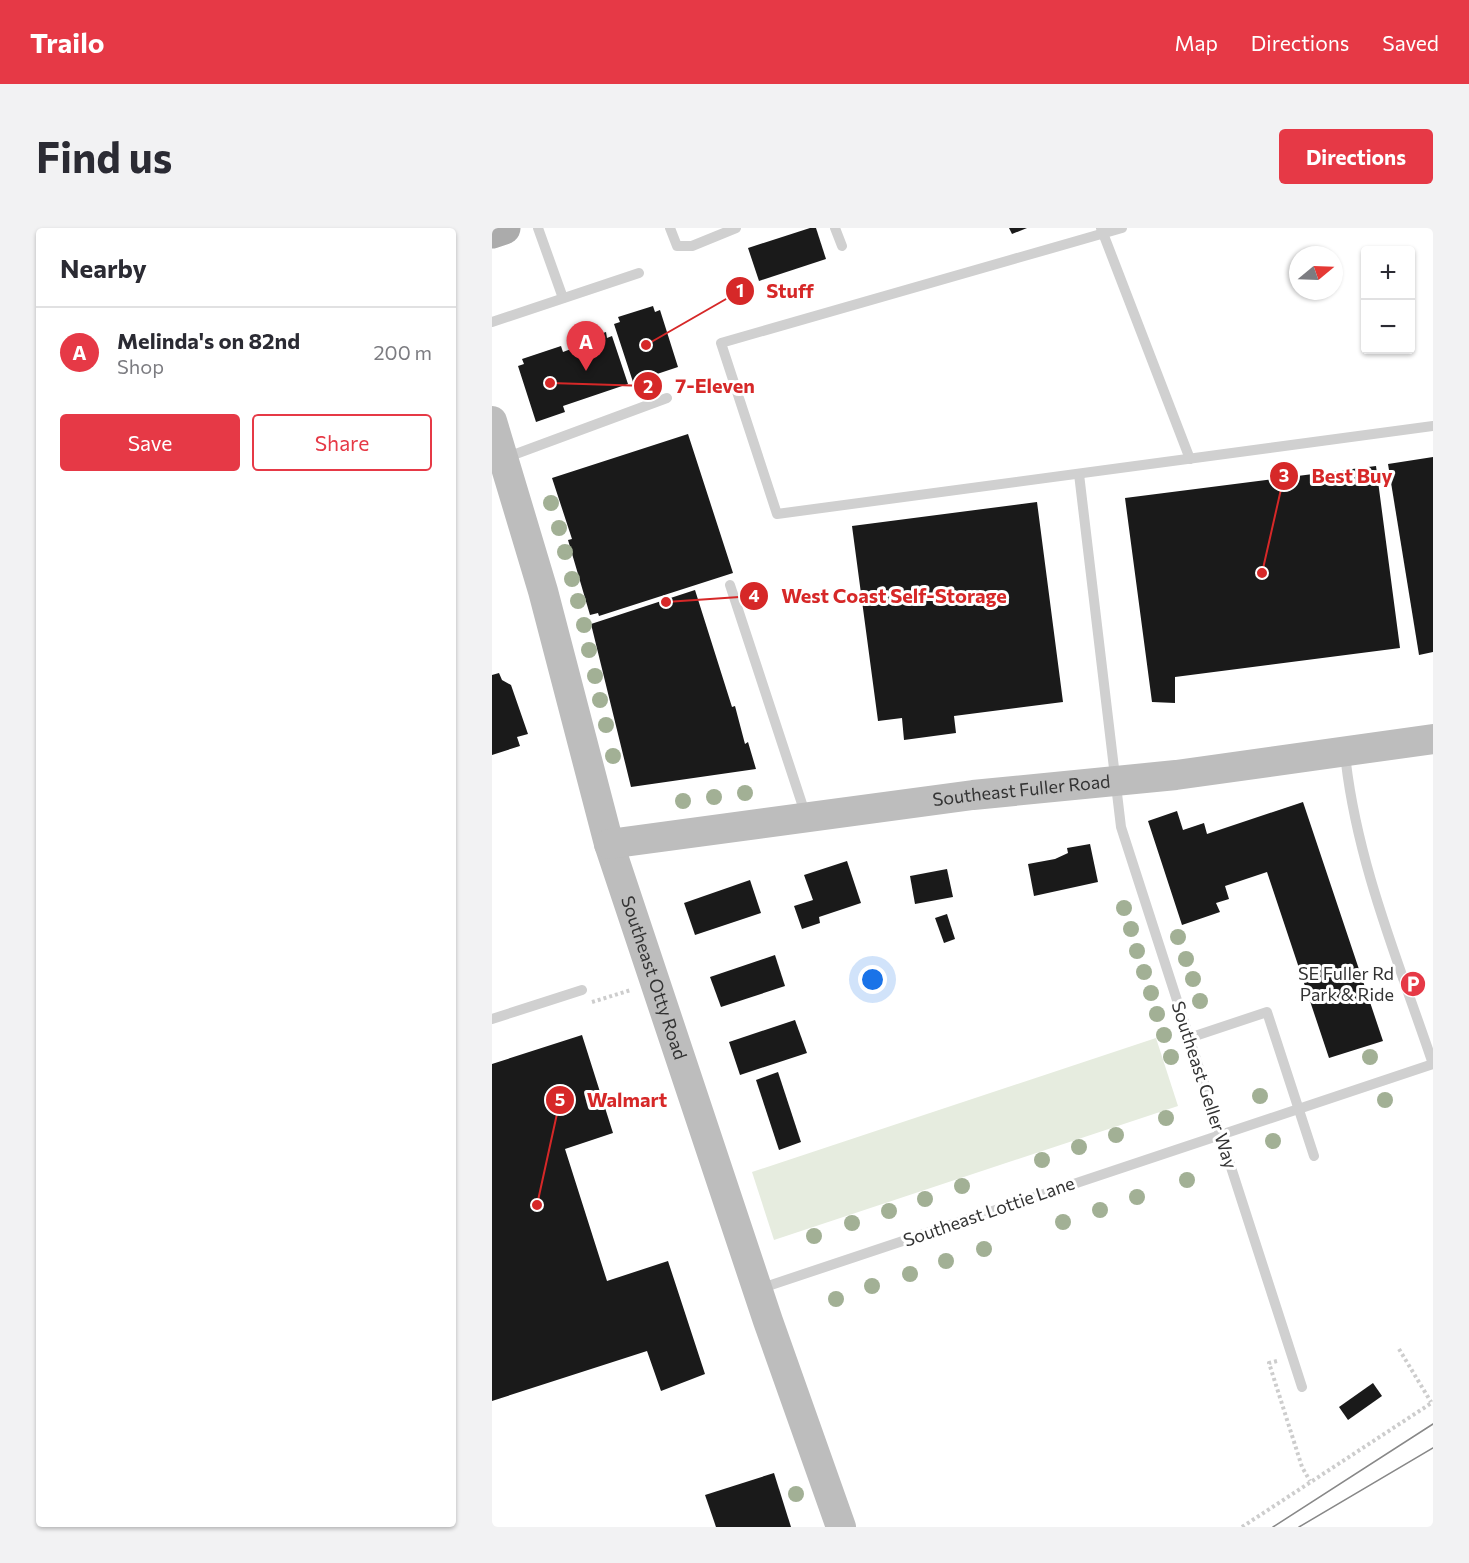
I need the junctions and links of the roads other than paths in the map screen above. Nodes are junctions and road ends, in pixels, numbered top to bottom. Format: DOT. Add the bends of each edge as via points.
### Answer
graph roads {
  1 [pos="504,228"];
  2 [pos="538,228"];
  3 [pos="670,228"];
  4 [pos="736,228"];
  5 [pos="835,228"];
  6 [pos="1122,228"];
  7 [pos="1102,231"];
  8 [pos="492,232"];
  9 [pos="842,246"];
  10 [pos="639,273"];
  11 [pos="563,298"];
  12 [pos="492,322"];
  13 [pos="667,398"];
  14 [pos="492,421"];
  15 [pos="1433,426"];
  16 [pos="504,458"];
  17 [pos="1190,459"];
  18 [pos="1079,474"];
  19 [pos="730,585"];
  20 [pos="1433,739"];
  21 [pos="1345,751"];
  22 [pos="1116,782"];
  23 [pos="806,816"];
  24 [pos="609,844"];
  25 [pos="582,990"];
  26 [pos="492,1019"];
  27 [pos="1189,1038"];
  28 [pos="1433,1064"];
  29 [pos="1298,1108"];
  30 [pos="1220,1134"];
  31 [pos="1314,1156"];
  32 [pos="758,1289"];
  33 [pos="1302,1387"];
  34 [pos="841,1527"];
  1 -- 8 [label="main road"];
  2 -- 11 [label="lane"];
  3 -- 4 [label="lane" via="677,246 692,246"];
  5 -- 9 [label="lane"];
  6 -- 7 [label="lane"];
  7 -- 17 [label="lane"];
  7 -- 18 [label="lane" via="721,343 777,514"];
  10 -- 11 [label="lane"];
  11 -- 12 [label="lane"];
  13 -- 16 [label="lane"];
  14 -- 16 [label="street, Southeast Otty Road"];
  15 -- 17 [label="lane"];
  16 -- 24 [label="street, Southeast Otty Road"];
  17 -- 18 [label="lane"];
  18 -- 22 [label="lane, Southeast Geller Way"];
  19 -- 23 [label="lane"];
  20 -- 21 [label="street, Southeast Fuller Road"];
  21 -- 22 [label="street, Southeast Fuller Road"];
  21 -- 28 [label="lane" via="1349,790 1364,855"];
  22 -- 23 [label="street, Southeast Fuller Road"];
  22 -- 27 [label="lane, Southeast Geller Way" via="1121,827"];
  23 -- 24 [label="street, Southeast Fuller Road"];
  24 -- 32 [label="street, Southeast Otty Road"];
  25 -- 26 [label="lane"];
  27 -- 29 [label="lane" via="1267,1012"];
  27 -- 30 [label="lane, Southeast Geller Way"];
  28 -- 29 [label="lane, Southeast Lottie Lane"];
  29 -- 30 [label="lane, Southeast Lottie Lane"];
  29 -- 31 [label="lane"];
  30 -- 32 [label="lane, Southeast Lottie Lane"];
  30 -- 33 [label="lane, Southeast Geller Way"];
  32 -- 34 [label="street, Southeast Otty Road"];
}
